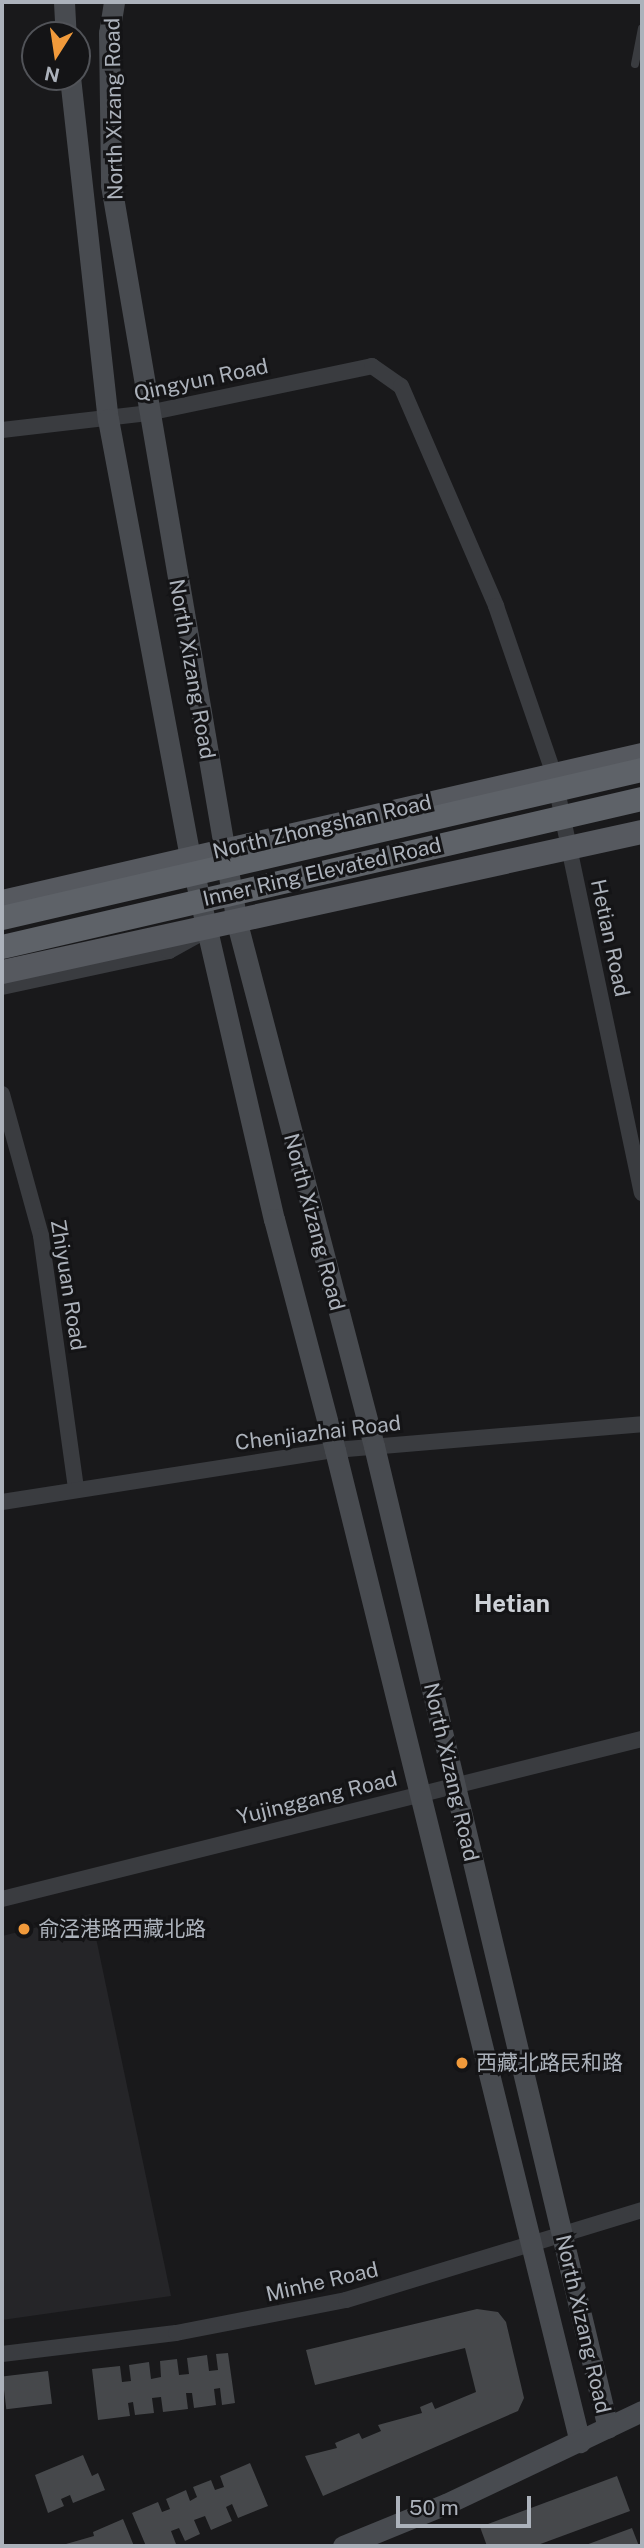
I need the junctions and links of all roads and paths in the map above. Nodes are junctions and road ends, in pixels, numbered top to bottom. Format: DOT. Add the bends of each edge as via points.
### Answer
graph roads {
  1 [pos="64,2"];
  2 [pos="114,2"];
  3 [pos="65,21"];
  4 [pos="642,29"];
  5 [pos="635,64"];
  6 [pos="72,91"];
  7 [pos="401,386"];
  8 [pos="148,414"];
  9 [pos="108,419"];
  10 [pos="2,430"];
  11 [pos="642,755"];
  12 [pos="552,769"];
  13 [pos="642,770"];
  14 [pos="642,799"];
  15 [pos="642,832"];
  16 [pos="224,849"];
  17 [pos="569,850"];
  18 [pos="190,856"];
  19 [pos="2,902"];
  20 [pos="2,918"];
  21 [pos="237,923"];
  22 [pos="209,929"];
  23 [pos="2,947"];
  24 [pos="2,972"];
  25 [pos="2,987"];
  26 [pos="2,1094"];
  27 [pos="642,1193"];
  28 [pos="642,1424"];
  29 [pos="374,1446"];
  30 [pos="335,1450"];
  31 [pos="76,1487"];
  32 [pos="2,1502"];
  33 [pos="642,1740"];
  34 [pos="455,1787"];
  35 [pos="419,1794"];
  36 [pos="2,1899"];
  37 [pos="642,2210"];
  38 [pos="562,2235"];
  39 [pos="529,2246"];
  40 [pos="2,2354"];
  41 [pos="642,2412"];
  42 [pos="608,2428"];
  43 [pos="580,2442"];
  44 [pos="343,2546"];
  1 -- 3 [label="main road"];
  2 -- 8 [label="main road, North Xizang Road" via="109,33 111,185"];
  4 -- 5 [label="lane"];
  6 -- 9 [label="main road, North Xizang Road"];
  7 -- 8 [label="street, Qingyun Road" via="372,366"];
  7 -- 12 [label="street, Hetian Road" via="496,606"];
  8 -- 9 [label="street, Qingyun Road"];
  8 -- 16 [label="main road, North Xizang Road"];
  9 -- 10 [label="street, Qingyun Road"];
  9 -- 18 [label="main road, North Xizang Road"];
  11 -- 12 [label="main road, North Zhongshan Road"];
  12 -- 16 [label="main road, North Zhongshan Road"];
  12 -- 17 [label="street, Hetian Road"];
  13 -- 20 [label="highway, Inner Ring Elevated Road, bridge"];
  14 -- 23 [label="highway, Inner Ring Elevated Road, bridge"];
  15 -- 17 [label="main road"];
  16 -- 18 [label="main road, North Zhongshan Road"];
  16 -- 21 [label="main road, North Xizang Road"];
  17 -- 21 [label="main road"];
  17 -- 27 [label="street, Hetian Road"];
  18 -- 19 [label="main road, North Zhongshan Road"];
  18 -- 22 [label="main road, North Xizang Road"];
  21 -- 22 [label="main road"];
  21 -- 29 [label="main road, North Xizang Road"];
  22 -- 24 [label="main road"];
  22 -- 25 [label="street" via="169,951"];
  22 -- 30 [label="main road, North Xizang Road" via="274,1219"];
  26 -- 31 [label="street, Zhiyuan Road" via="41,1236"];
  28 -- 29 [label="street, Chenjiazhai Road"];
  29 -- 30 [label="street, Chenjiazhai Road"];
  29 -- 34 [label="main road, North Xizang Road"];
  30 -- 31 [label="street, Chenjiazhai Road"];
  30 -- 35 [label="main road, North Xizang Road"];
  31 -- 32 [label="street, Chenjiazhai Road"];
  33 -- 34 [label="street, Yujinggang Road"];
  34 -- 35 [label="street, Yujinggang Road"];
  34 -- 38 [label="main road, North Xizang Road"];
  35 -- 36 [label="street, Yujinggang Road"];
  35 -- 39 [label="main road, North Xizang Road"];
  37 -- 38 [label="street, Minhe Road"];
  38 -- 39 [label="street, Minhe Road"];
  38 -- 42 [label="main road, North Xizang Road"];
  39 -- 40 [label="street, Minhe Road" via="404,2285 281,2313 176,2333"];
  39 -- 43 [label="main road, North Xizang Road"];
  41 -- 42 [label="main road"];
  42 -- 43 [label="main road"];
  43 -- 44 [label="main road"];
}
